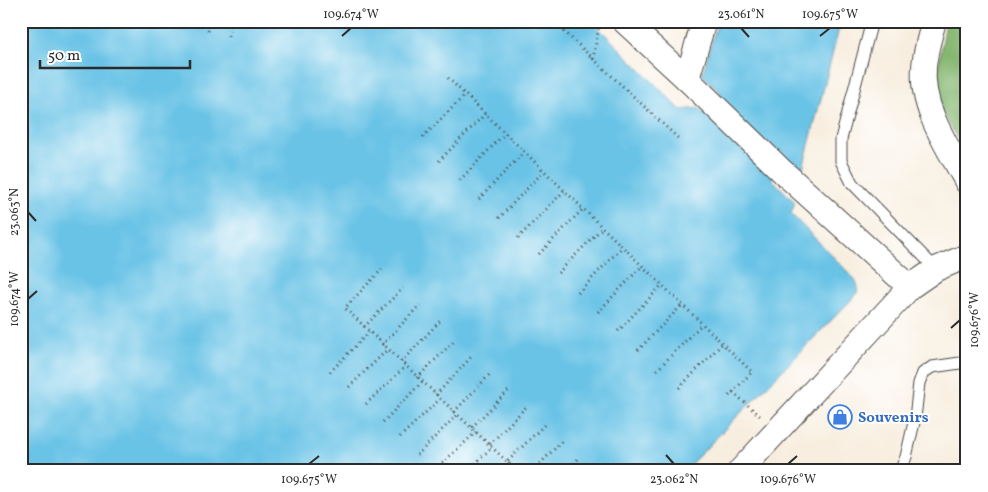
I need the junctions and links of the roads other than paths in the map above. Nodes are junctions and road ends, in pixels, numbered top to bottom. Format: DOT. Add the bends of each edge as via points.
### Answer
graph roads {
  1 [pos="624,21"];
  2 [pos="704,21"];
  3 [pos="872,21"];
  4 [pos="934,21"];
  5 [pos="687,79"];
  6 [pos="967,182"];
  7 [pos="967,256"];
  8 [pos="936,269"];
  9 [pos="910,287"];
  10 [pos="967,362"];
  11 [pos="740,471"];
  12 [pos="900,471"];
  1 -- 5 [label="street"];
  2 -- 5 [label="street"];
  3 -- 8 [label="lane" via="841,139 841,161 852,183"];
  4 -- 6 [label="street" via="924,68 925,92 935,125"];
  5 -- 9 [label="street" via="775,165"];
  7 -- 8 [label="street"];
  8 -- 9 [label="street"];
  9 -- 11 [label="street"];
  10 -- 12 [label="lane" via="932,367 924,373 919,383 916,418"];
}
